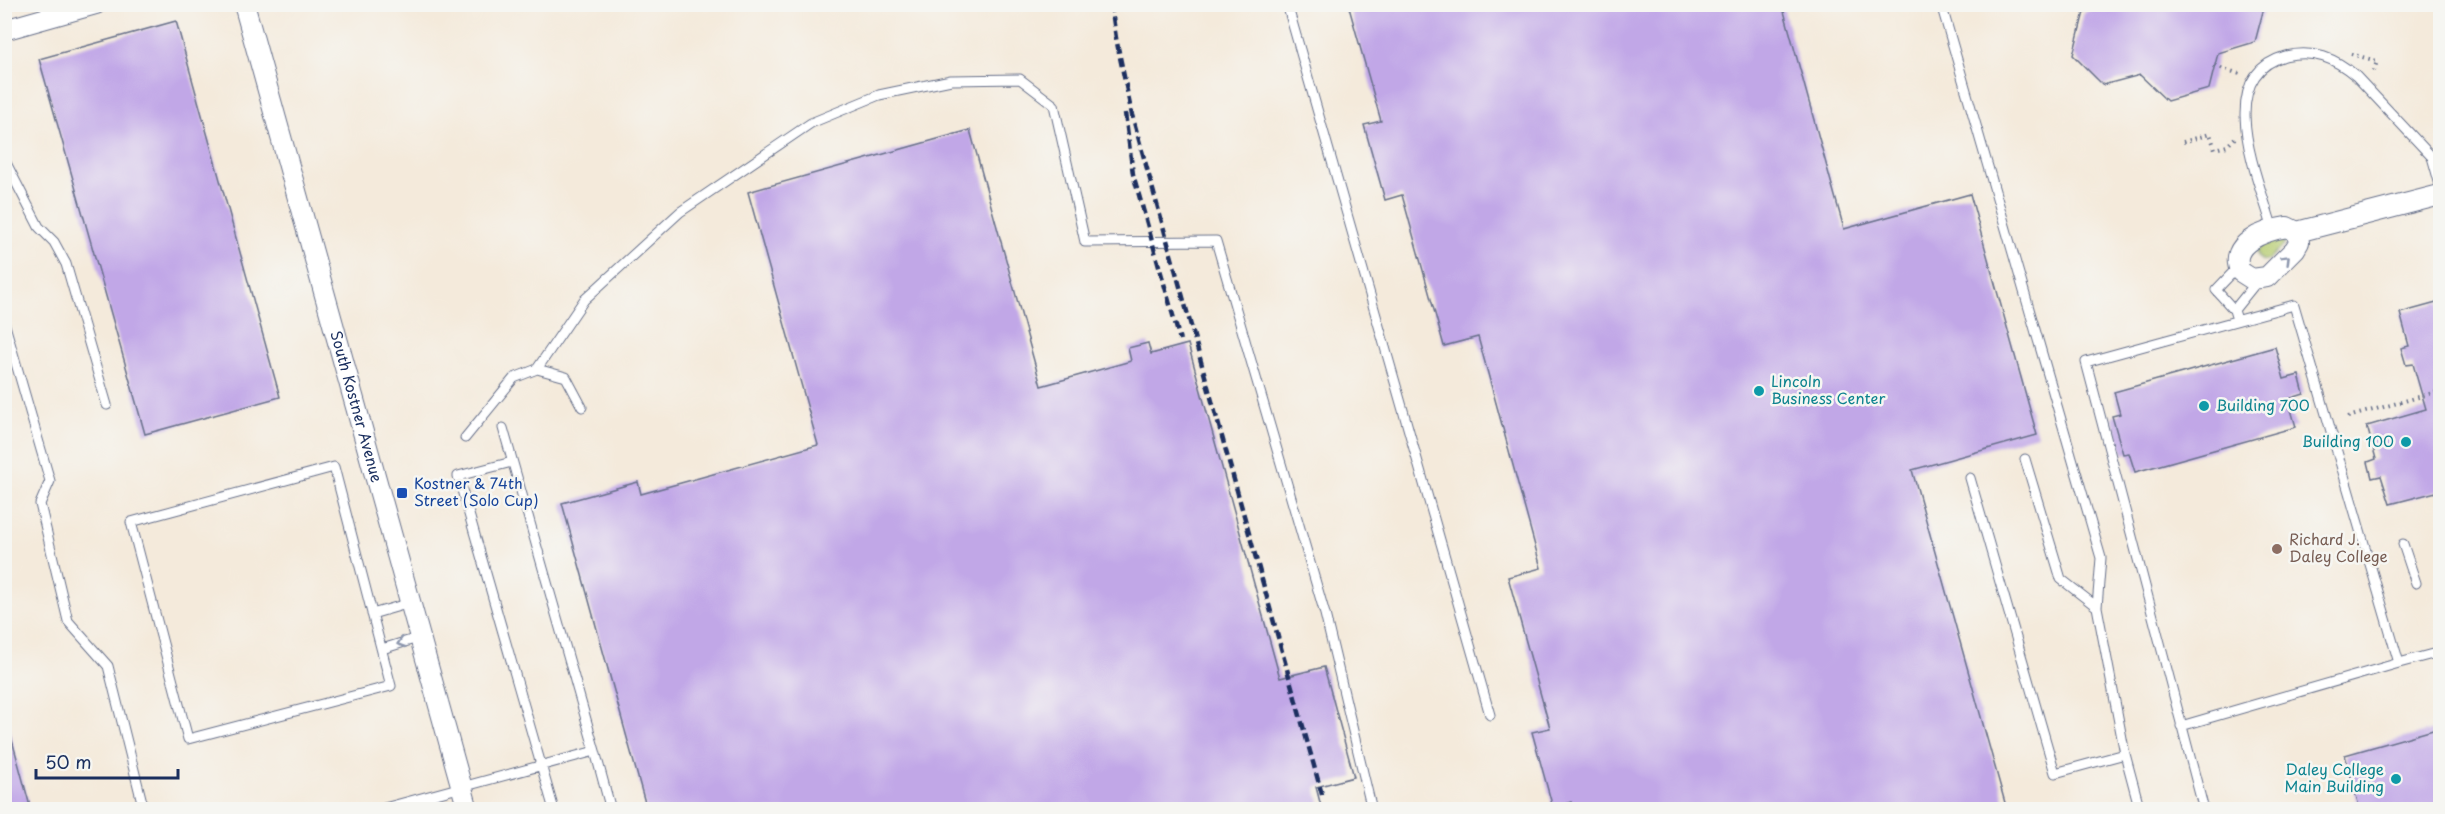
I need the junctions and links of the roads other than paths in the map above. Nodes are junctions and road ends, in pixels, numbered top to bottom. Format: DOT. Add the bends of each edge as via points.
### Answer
graph roads {
  1 [pos="96,4"];
  2 [pos="244,4"];
  3 [pos="1287,4"];
  4 [pos="1941,4"];
  5 [pos="4,30"];
  6 [pos="4,159"];
  7 [pos="2440,186"];
  8 [pos="2440,195"];
  9 [pos="2273,230"];
  10 [pos="2296,232"];
  11 [pos="2238,267"];
  12 [pos="2259,279"];
  13 [pos="2236,315"];
  14 [pos="4,322"];
  15 [pos="537,369"];
  16 [pos="107,405"];
  17 [pos="582,407"];
  18 [pos="502,428"];
  19 [pos="465,438"];
  20 [pos="2025,459"];
  21 [pos="512,462"];
  22 [pos="1970,478"];
  23 [pos="2403,544"];
  24 [pos="2416,584"];
  25 [pos="411,603"];
  26 [pos="2097,607"];
  27 [pos="372,614"];
  28 [pos="421,637"];
  29 [pos="382,649"];
  30 [pos="2440,652"];
  31 [pos="2399,663"];
  32 [pos="1490,715"];
  33 [pos="2181,726"];
  34 [pos="595,751"];
  35 [pos="2125,754"];
  36 [pos="542,765"];
  37 [pos="462,787"];
  38 [pos="144,810"];
  39 [pos="377,810"];
  40 [pos="468,810"];
  41 [pos="554,810"];
  42 [pos="611,810"];
  43 [pos="1372,810"];
  44 [pos="2140,810"];
  45 [pos="2204,810"];
  1 -- 5 [label="street"];
  2 -- 25 [label="street, South Kostner Avenue"];
  3 -- 32 [label="lane"];
  4 -- 26 [label="lane" via="2101,558"];
  6 -- 16 [label="lane" via="39,227 54,242 66,264"];
  7 -- 9 [label="lane" via="2432,157 2342,64 2301,52 2277,58 2260,69 2250,84 2244,118"];
  8 -- 10 [label="street"];
  9 -- 10 [label="street" via="2287,227"];
  9 -- 11 [label="street" via="2244,245"];
  12 -- 10 [label="street, one-way" via="2267,277 2295,249 2299,242"];
  11 -- 12 [label="street" via="2244,275"];
  11 -- 13 [label="lane" via="2216,291"];
  12 -- 13 [label="lane"];
  13 -- 31 [label="lane" via="2294,305"];
  13 -- 33 [label="lane" via="2086,362"];
  14 -- 38 [label="lane" via="50,482 40,504 68,621 108,666"];
  15 -- 17 [label="lane" via="566,377"];
  15 -- 19 [label="lane" via="514,378"];
  15 -- 43 [label="lane" via="584,300 680,212 811,123 879,95 951,80 1020,79 1054,105 1085,242 1216,241 1325,614"];
  18 -- 21 [label="lane"];
  20 -- 26 [label="lane" via="2061,579"];
  21 -- 34 [label="lane"];
  21 -- 36 [label="lane" via="458,476"];
  22 -- 35 [label="lane" via="2055,773"];
  23 -- 24 [label="lane"];
  25 -- 27 [label="lane"];
  25 -- 28 [label="street, South Kostner Avenue"];
  26 -- 35 [label="lane"];
  27 -- 29 [label="lane"];
  27 -- 29 [label="lane" via="334,467 131,522 188,739 391,686"];
  28 -- 29 [label="lane, one-way"];
  28 -- 37 [label="street, South Kostner Avenue"];
  30 -- 31 [label="lane"];
  31 -- 33 [label="lane"];
  33 -- 45 [label="lane"];
  34 -- 36 [label="lane"];
  34 -- 42 [label="lane"];
  35 -- 44 [label="lane"];
  36 -- 37 [label="lane"];
  36 -- 41 [label="lane"];
  37 -- 39 [label="lane"];
  37 -- 40 [label="street, South Kostner Avenue"];
}
